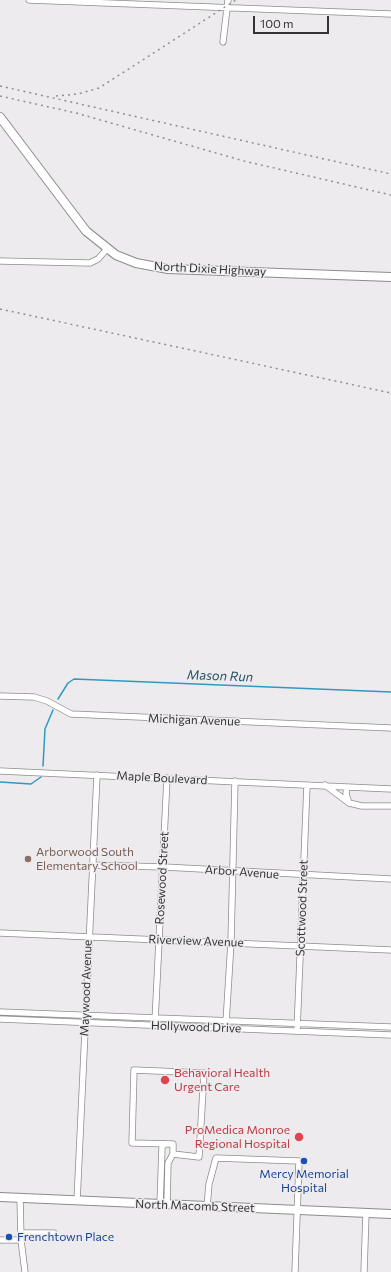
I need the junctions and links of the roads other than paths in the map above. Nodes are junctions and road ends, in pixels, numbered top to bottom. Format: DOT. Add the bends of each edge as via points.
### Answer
graph roads {
  1 [pos="29,0"];
  2 [pos="228,0"];
  3 [pos="228,7"];
  4 [pos="391,14"];
  5 [pos="223,42"];
  6 [pos="0,117"];
  7 [pos="107,249"];
  8 [pos="0,261"];
  9 [pos="391,277"];
  10 [pos="0,696"];
  11 [pos="391,728"];
  12 [pos="0,771"];
  13 [pos="97,775"];
  14 [pos="167,778"];
  15 [pos="235,781"];
  16 [pos="307,785"];
  17 [pos="324,785"];
  18 [pos="348,787"];
  19 [pos="391,788"];
  20 [pos="349,803"];
  21 [pos="391,806"];
  22 [pos="92,865"];
  23 [pos="164,867"];
  24 [pos="233,871"];
  25 [pos="303,875"];
  26 [pos="391,879"];
  27 [pos="0,933"];
  28 [pos="88,937"];
  29 [pos="159,939"];
  30 [pos="230,942"];
  31 [pos="300,946"];
  32 [pos="391,950"];
  33 [pos="0,1012"];
  34 [pos="85,1014"];
  35 [pos="156,1018"];
  36 [pos="0,1019"];
  37 [pos="226,1020"];
  38 [pos="85,1022"];
  39 [pos="298,1022"];
  40 [pos="155,1025"];
  41 [pos="391,1027"];
  42 [pos="225,1028"];
  43 [pos="297,1031"];
  44 [pos="391,1035"];
  45 [pos="165,1144"];
  46 [pos="173,1154"];
  47 [pos="0,1197"];
  48 [pos="20,1198"];
  49 [pos="77,1201"];
  50 [pos="163,1205"];
  51 [pos="207,1207"];
  52 [pos="298,1210"];
  53 [pos="366,1213"];
  54 [pos="391,1214"];
  55 [pos="21,1232"];
  56 [pos="54,1232"];
  57 [pos="0,1240"];
  58 [pos="21,1240"];
  59 [pos="25,1272"];
  60 [pos="295,1272"];
  61 [pos="364,1272"];
  1 -- 3 [label="street"];
  2 -- 3 [label="street"];
  3 -- 4 [label="street"];
  3 -- 5 [label="street"];
  6 -- 7 [label="main road, North Dixie Highway" via="86,231"];
  7 -- 8 [label="street" via="90,264"];
  7 -- 9 [label="main road, North Dixie Highway" via="136,263 168,269"];
  10 -- 11 [label="street, Michigan Avenue" via="34,697 71,714"];
  12 -- 13 [label="street, Maple Boulevard"];
  13 -- 14 [label="street, Maple Boulevard"];
  13 -- 22 [label="street, Maywood Avenue"];
  14 -- 15 [label="street, Maple Boulevard"];
  14 -- 23 [label="street, Rosewood Street"];
  15 -- 16 [label="street, Maple Boulevard"];
  15 -- 24 [label="street"];
  16 -- 17 [label="street, Maple Boulevard"];
  16 -- 25 [label="street, Scottwood Street"];
  17 -- 18 [label="street, Maple Boulevard"];
  17 -- 20 [label="street"];
  18 -- 19 [label="street, Maple Boulevard"];
  18 -- 20 [label="street" via="346,794"];
  20 -- 21 [label="street" via="362,806"];
  22 -- 23 [label="street, Arbor Avenue"];
  22 -- 28 [label="street, Maywood Avenue"];
  23 -- 24 [label="street, Arbor Avenue"];
  23 -- 29 [label="street, Rosewood Street"];
  24 -- 25 [label="street, Arbor Avenue"];
  24 -- 30 [label="street"];
  25 -- 26 [label="street, Arbor Avenue"];
  25 -- 31 [label="street, Scottwood Street"];
  27 -- 28 [label="street, Riverview Avenue"];
  28 -- 29 [label="street, Riverview Avenue"];
  28 -- 34 [label="street, Maywood Avenue"];
  29 -- 30 [label="street, Riverview Avenue"];
  29 -- 35 [label="street, Rosewood Street"];
  30 -- 31 [label="street, Riverview Avenue"];
  30 -- 37 [label="street"];
  31 -- 32 [label="street, Riverview Avenue"];
  31 -- 39 [label="street, Scottwood Street"];
  33 -- 34 [label="street, Hollywood Drive"];
  34 -- 35 [label="street, Hollywood Drive"];
  34 -- 38 [label="street, Maywood Avenue"];
  35 -- 37 [label="street, Hollywood Drive"];
  35 -- 40 [label="street, Rosewood Street"];
  36 -- 38 [label="street, Hollywood Drive"];
  37 -- 39 [label="street, Hollywood Drive"];
  37 -- 42 [label="street"];
  38 -- 40 [label="street, Hollywood Drive"];
  38 -- 49 [label="street, Maywood Avenue"];
  39 -- 41 [label="street, Hollywood Drive"];
  39 -- 43 [label="street, Scottwood Street"];
  40 -- 42 [label="street, Hollywood Drive"];
  42 -- 43 [label="street, Hollywood Drive"];
  43 -- 44 [label="street, Hollywood Drive"];
  45 -- 46 [label="street" via="173,1144"];
  45 -- 46 [label="street" via="132,1143 134,1070 204,1073 199,1157"];
  45 -- 50 [label="street" via="162,1147"];
  46 -- 50 [label="street" via="168,1163"];
  47 -- 48 [label="main road, North Macomb Street"];
  48 -- 49 [label="main road, North Macomb Street"];
  48 -- 55 [label="street"];
  49 -- 50 [label="main road, North Macomb Street"];
  50 -- 51 [label="main road, North Macomb Street"];
  51 -- 52 [label="main road, North Macomb Street"];
  51 -- 52 [label="street" via="209,1184 216,1158 299,1161"];
  52 -- 53 [label="main road, North Macomb Street"];
  52 -- 60 [label="street"];
  53 -- 54 [label="main road, North Macomb Street"];
  53 -- 61 [label="street"];
  55 -- 56 [label="street"];
  55 -- 58 [label="street"];
  57 -- 58 [label="street"];
  58 -- 59 [label="street"];
}
